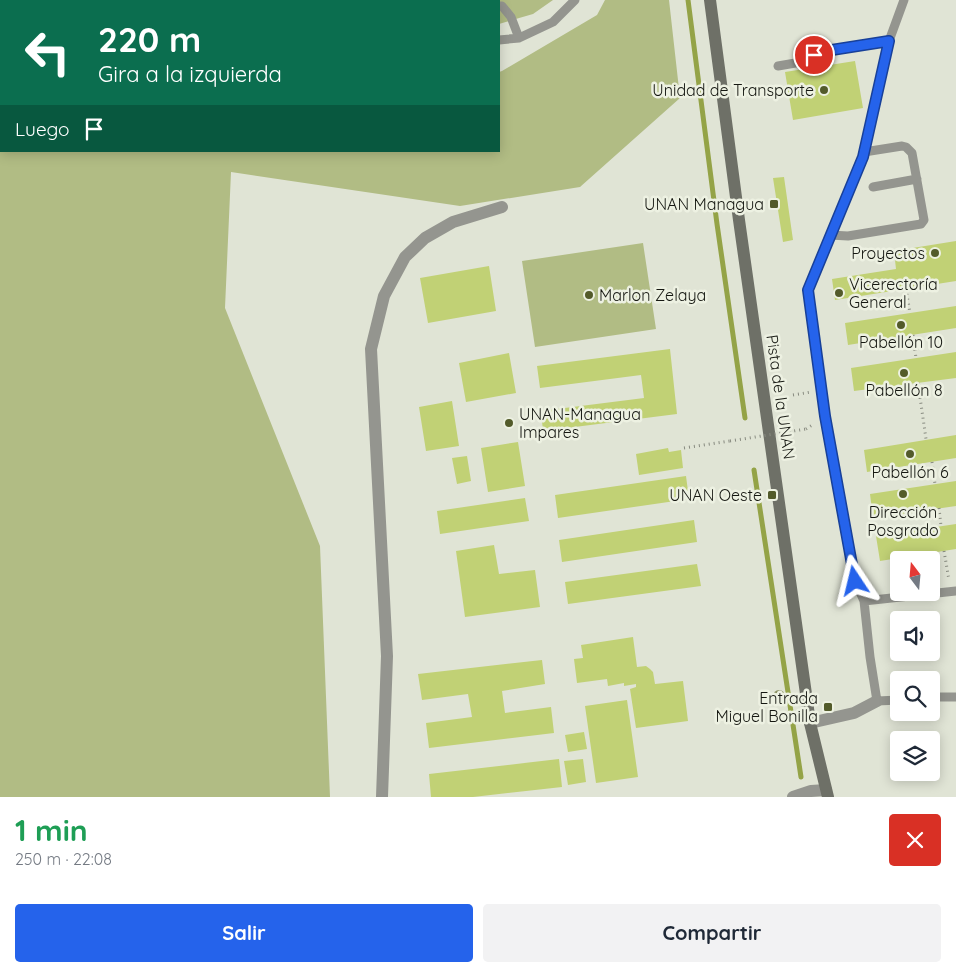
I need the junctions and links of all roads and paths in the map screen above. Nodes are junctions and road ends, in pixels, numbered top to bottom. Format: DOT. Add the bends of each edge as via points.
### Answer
graph roads {
  1 [pos="575,0"];
  2 [pos="710,0"];
  3 [pos="904,0"];
  4 [pos="500,6"];
  5 [pos="519,38"];
  6 [pos="500,40"];
  7 [pos="889,41"];
  8 [pos="778,66"];
  9 [pos="864,152"];
  10 [pos="917,179"];
  11 [pos="873,187"];
  12 [pos="502,207"];
  13 [pos="830,235"];
  14 [pos="906,289"];
  15 [pos="910,313"];
  16 [pos="913,335"];
  17 [pos="916,358"];
  18 [pos="918,383"];
  19 [pos="806,429"];
  20 [pos="926,439"];
  21 [pos="684,448"];
  22 [pos="932,462"];
  23 [pos="935,484"];
  24 [pos="938,508"];
  25 [pos="941,526"];
  26 [pos="944,551"];
  27 [pos="953,591"];
  28 [pos="864,601"];
  29 [pos="940,697"];
  30 [pos="956,697"];
  31 [pos="890,700"];
  32 [pos="877,701"];
  33 [pos="810,723"];
  34 [pos="827,793"];
  35 [pos="382,797"];
  36 [pos="793,797"];
  1 -- 5 [label="lane" via="553,22"];
  2 -- 33 [label="main road, Pista de la UNAN"];
  3 -- 7 [label="lane"];
  4 -- 5 [label="lane" via="511,17"];
  5 -- 6 [label="lane"];
  7 -- 8 [label="lane" via="819,52 807,61"];
  7 -- 9 [label="lane"];
  9 -- 10 [label="lane" via="906,147 912,153"];
  9 -- 13 [label="lane"];
  10 -- 11 [label="lane"];
  10 -- 13 [label="lane" via="924,220 921,224 848,236"];
  12 -- 35 [label="street" via="453,222 425,238 405,258 384,296 372,349 388,656"];
  13 -- 28 [label="lane" via="808,290 825,416 855,581"];
  14 -- 15 [label="path"];
  16 -- 17 [label="path"];
  18 -- 20 [label="path"];
  19 -- 21 [label="path, bridge"];
  22 -- 23 [label="path"];
  24 -- 25 [label="path"];
  26 -- 27 [label="path"];
  27 -- 28 [label="lane"];
  28 -- 32 [label="lane"];
  29 -- 30 [label="lane"];
  31 -- 32 [label="lane"];
  32 -- 33 [label="street" via="854,713"];
  33 -- 34 [label="main road, Pista de la UNAN"];
  34 -- 36 [label="street" via="811,791"];
}
